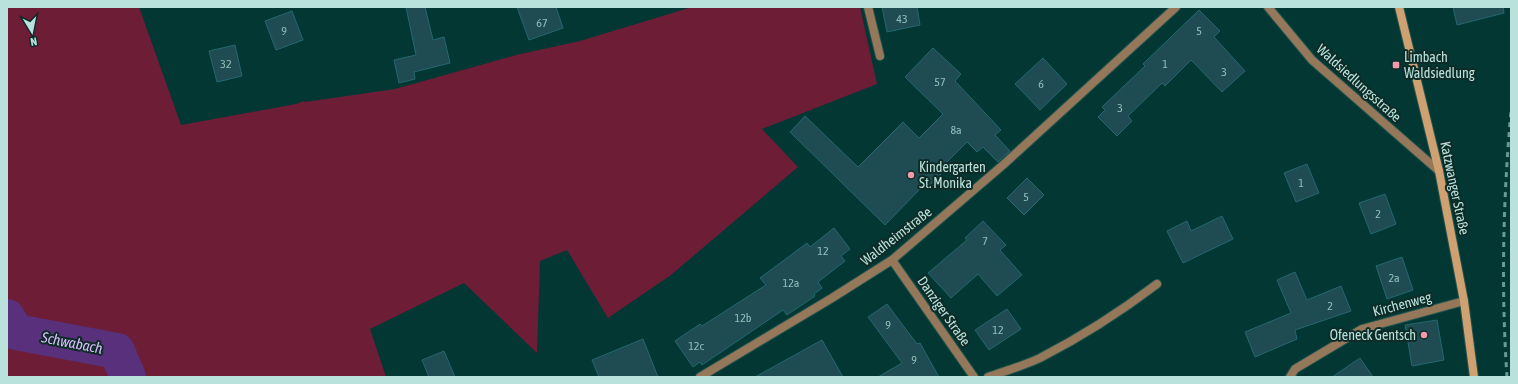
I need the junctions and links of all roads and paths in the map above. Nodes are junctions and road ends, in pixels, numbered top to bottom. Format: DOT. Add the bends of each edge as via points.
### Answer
graph roads {
  1 [pos="868,7"];
  2 [pos="1176,7"];
  3 [pos="1268,7"];
  4 [pos="1399,7"];
  5 [pos="880,56"];
  6 [pos="1439,171"];
  7 [pos="892,260"];
  8 [pos="1157,284"];
  9 [pos="1464,301"];
  10 [pos="700,377"];
  11 [pos="974,377"];
  12 [pos="988,377"];
  13 [pos="1290,377"];
  14 [pos="1474,377"];
  1 -- 5 [label="street"];
  2 -- 7 [label="street, Waldheimstraße" via="1003,165"];
  3 -- 6 [label="street, Waldsiedlungsstraße" via="1312,60"];
  4 -- 6 [label="main road, Katzwanger Straße"];
  6 -- 9 [label="main road, Katzwanger Straße"];
  7 -- 10 [label="street, Waldheimstraße"];
  7 -- 11 [label="street, Danziger Straße"];
  8 -- 12 [label="street" via="1128,306 1039,358"];
  9 -- 13 [label="street, Kirchenweg" via="1362,329 1295,369"];
  9 -- 14 [label="main road, Katzwanger Straße"];
}
